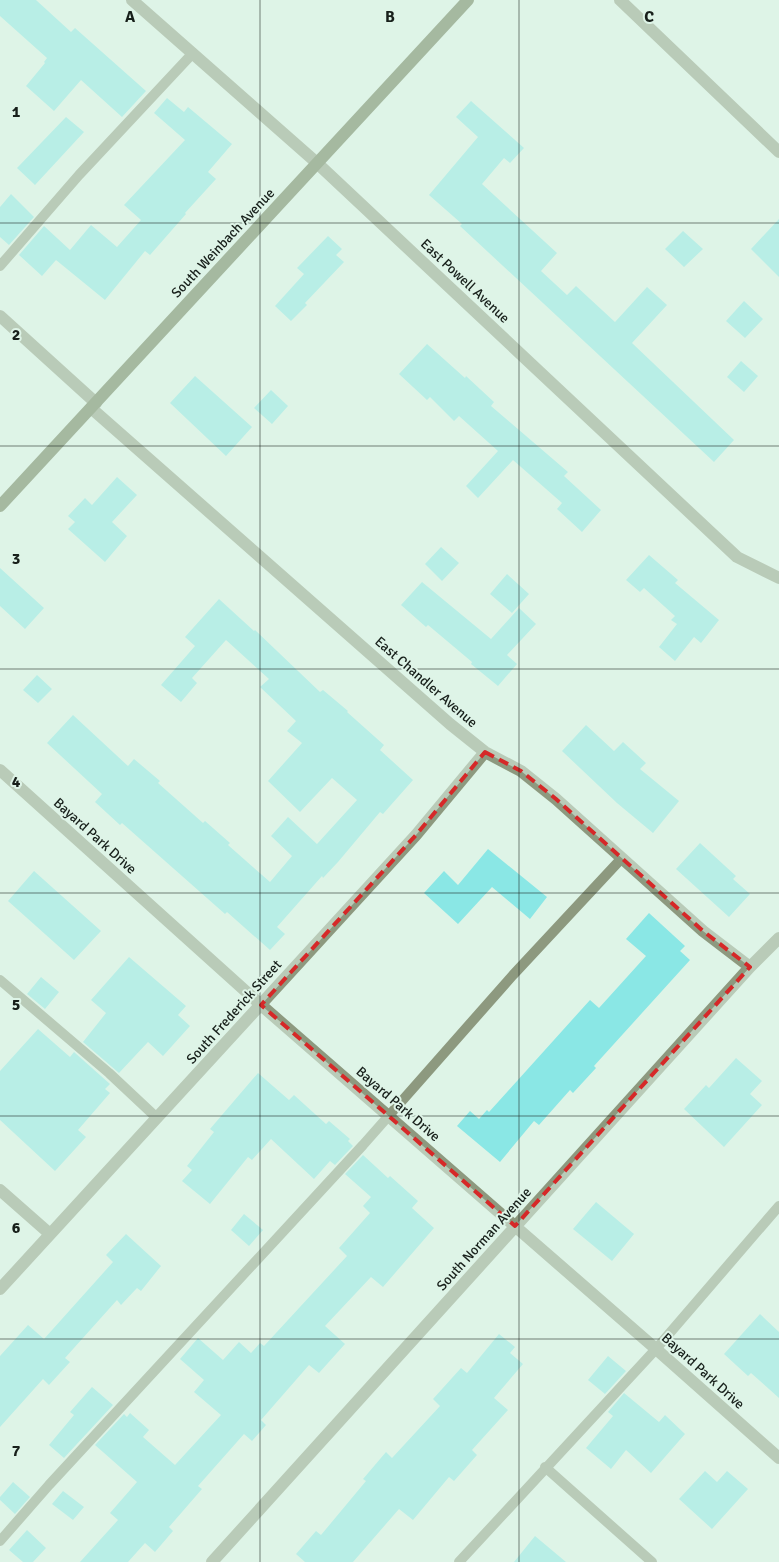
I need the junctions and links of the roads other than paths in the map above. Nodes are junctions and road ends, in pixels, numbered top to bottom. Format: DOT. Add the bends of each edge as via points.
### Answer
graph roads {
  1 [pos="132,0"];
  2 [pos="468,0"];
  3 [pos="620,0"];
  4 [pos="193,53"];
  5 [pos="779,152"];
  6 [pos="317,163"];
  7 [pos="0,266"];
  8 [pos="0,316"];
  9 [pos="93,405"];
  10 [pos="0,506"];
  11 [pos="779,578"];
  12 [pos="485,752"];
  13 [pos="0,770"];
  14 [pos="622,858"];
  15 [pos="779,938"];
  16 [pos="750,967"];
  17 [pos="0,980"];
  18 [pos="261,1005"];
  19 [pos="389,1115"];
  20 [pos="157,1118"];
  21 [pos="0,1190"];
  22 [pos="779,1206"];
  23 [pos="515,1226"];
  24 [pos="50,1234"];
  25 [pos="0,1288"];
  26 [pos="656,1348"];
  27 [pos="779,1458"];
  28 [pos="545,1467"];
  29 [pos="0,1541"];
  30 [pos="212,1562"];
  31 [pos="459,1562"];
  32 [pos="652,1562"];
  1 -- 4 [label="street, East Powell Avenue"];
  2 -- 6 [label="street, South Weinbach Avenue"];
  3 -- 5 [label="street"];
  4 -- 6 [label="street, East Powell Avenue"];
  4 -- 7 [label="lane" via="79,175"];
  6 -- 9 [label="street, South Weinbach Avenue"];
  6 -- 11 [label="street, East Powell Avenue" via="737,557"];
  8 -- 9 [label="street, East Chandler Avenue"];
  9 -- 10 [label="street, South Weinbach Avenue"];
  9 -- 12 [label="street, East Chandler Avenue" via="405,686"];
  12 -- 14 [label="street, East Chandler Avenue" via="521,771"];
  12 -- 18 [label="street, South Frederick Street" via="416,835"];
  13 -- 18 [label="street, Bayard Park Drive"];
  14 -- 16 [label="street, East Chandler Avenue" via="703,931"];
  14 -- 19 [label="lane"];
  15 -- 16 [label="street, South Norman Avenue"];
  16 -- 23 [label="street, South Norman Avenue"];
  17 -- 20 [label="lane"];
  18 -- 19 [label="street, Bayard Park Drive"];
  18 -- 20 [label="street, South Frederick Street"];
  19 -- 23 [label="street, Bayard Park Drive"];
  19 -- 29 [label="lane"];
  20 -- 24 [label="street, South Frederick Street"];
  21 -- 24 [label="street"];
  22 -- 26 [label="lane"];
  23 -- 26 [label="street, Bayard Park Drive"];
  23 -- 30 [label="street, South Norman Avenue"];
  24 -- 25 [label="street, South Frederick Street"];
  26 -- 27 [label="street, Bayard Park Drive"];
  26 -- 28 [label="lane"];
  28 -- 31 [label="lane"];
  28 -- 32 [label="lane"];
}
